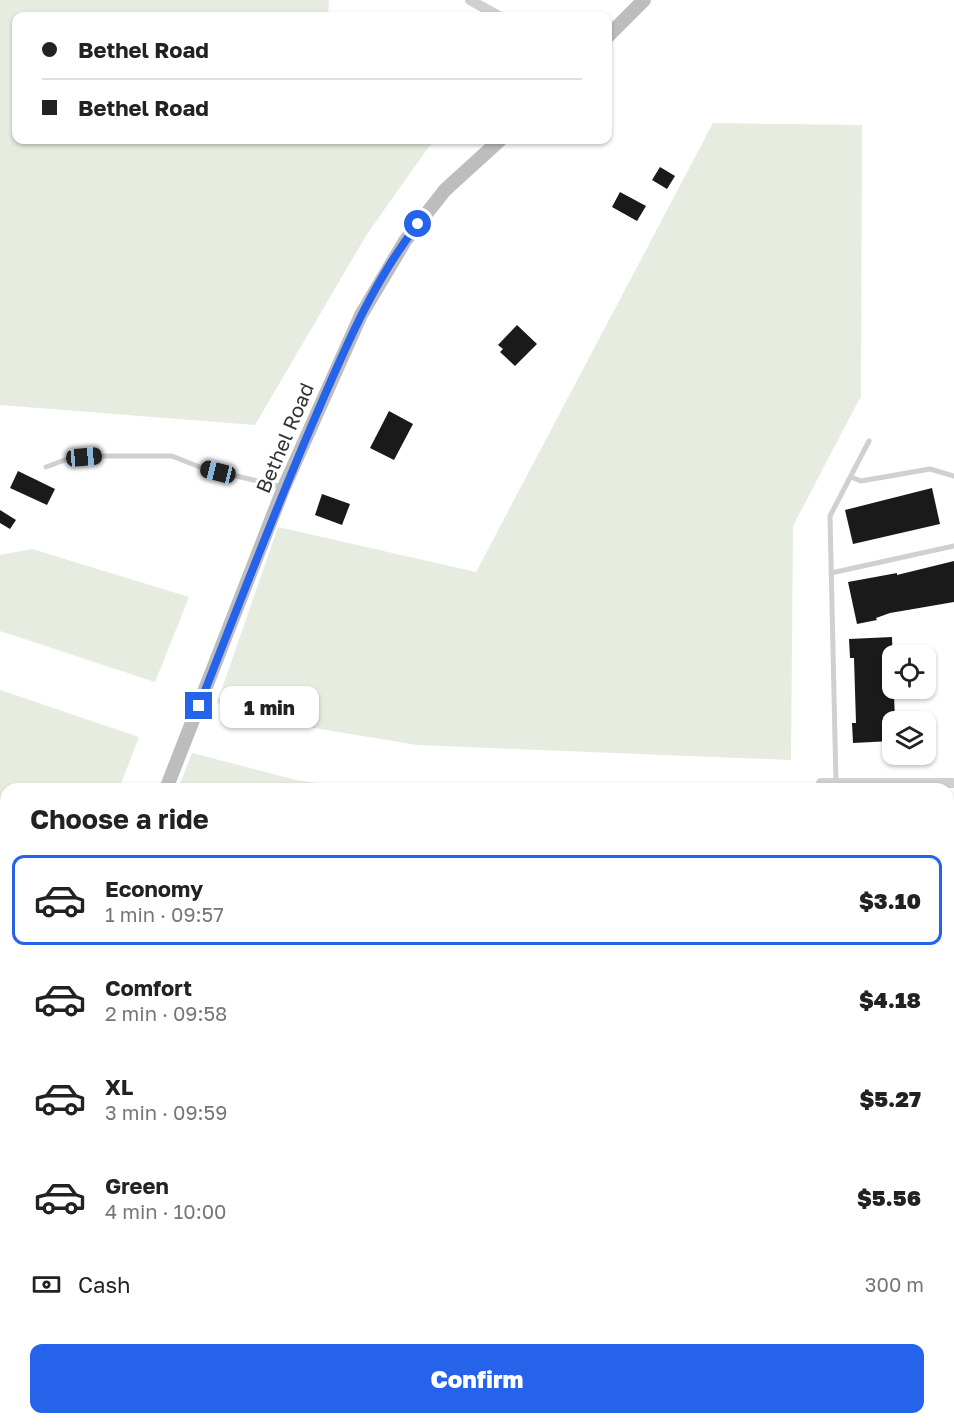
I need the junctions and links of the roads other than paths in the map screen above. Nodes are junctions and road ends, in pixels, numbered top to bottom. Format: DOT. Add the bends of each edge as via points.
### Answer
graph roads {
  1 [pos="470,0"];
  2 [pos="644,0"];
  3 [pos="492,12"];
  4 [pos="612,32"];
  5 [pos="496,144"];
  6 [pos="869,441"];
  7 [pos="46,466"];
  8 [pos="954,476"];
  9 [pos="851,477"];
  10 [pos="284,487"];
  11 [pos="954,546"];
  12 [pos="831,573"];
  13 [pos="168,783"];
  14 [pos="821,783"];
  15 [pos="836,783"];
  16 [pos="954,783"];
  1 -- 3 [label="street"];
  2 -- 4 [label="main road"];
  5 -- 10 [label="main road, Bethel Road" via="445,190 405,241 361,315"];
  6 -- 9 [label="lane"];
  7 -- 10 [label="lane" via="70,458 172,456 202,468"];
  8 -- 9 [label="lane" via="930,470 861,481"];
  9 -- 12 [label="lane" via="830,516"];
  10 -- 13 [label="main road, Bethel Road"];
  11 -- 12 [label="lane"];
  12 -- 15 [label="lane"];
  14 -- 15 [label="street"];
  15 -- 16 [label="street"];
}
